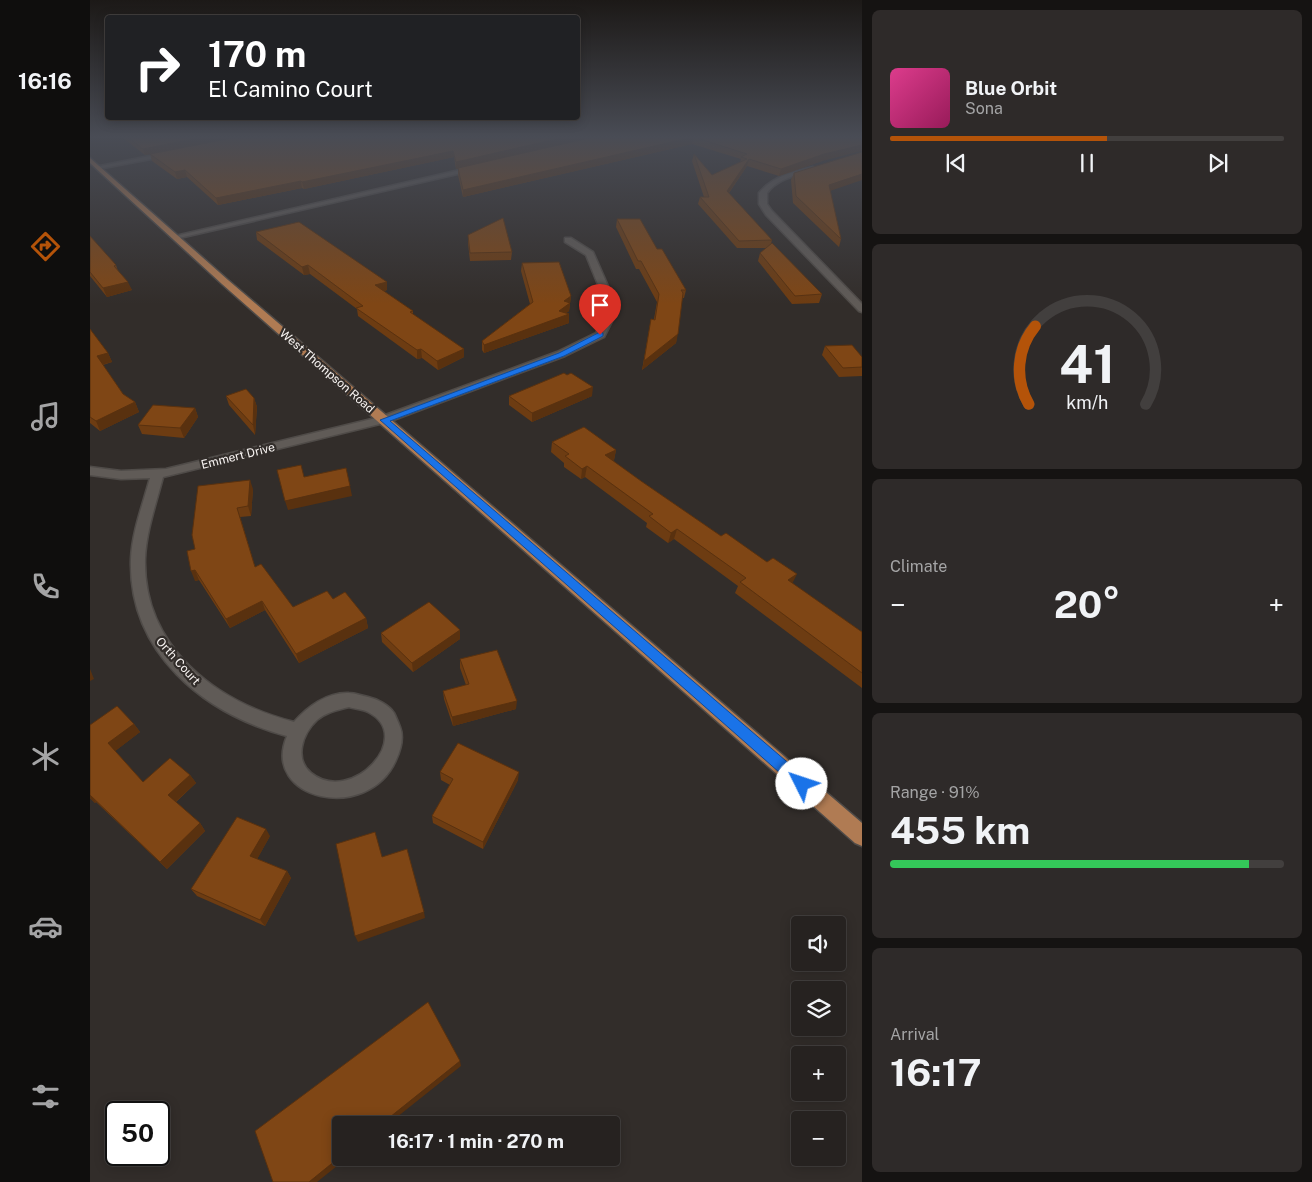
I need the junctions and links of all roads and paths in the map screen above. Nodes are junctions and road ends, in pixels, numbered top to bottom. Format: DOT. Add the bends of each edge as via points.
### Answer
graph roads {
  1 [pos="127,193"];
  2 [pos="367,193"];
  3 [pos="764,193"];
  4 [pos="175,237"];
  5 [pos="568,240"];
  6 [pos="862,309"];
  7 [pos="384,420"];
  8 [pos="90,470"];
  9 [pos="157,474"];
  10 [pos="296,731"];
  11 [pos="862,836"];
  1 -- 4 [label="main road, West Thompson Road"];
  2 -- 4 [label="street"];
  3 -- 6 [label="street" via="762,200 768,213"];
  4 -- 7 [label="main road, West Thompson Road"];
  5 -- 7 [label="street, Emmert Drive" via="590,254 613,309 600,335 561,354"];
  7 -- 9 [label="street, Emmert Drive"];
  7 -- 11 [label="main road, West Thompson Road"];
  8 -- 9 [label="street, Emmert Drive" via="111,474"];
  9 -- 10 [label="street, Orth Court" via="138,566 142,604 158,643 191,678 224,704 266,724"];
  10 -- 10 [label="street" via="307,716 322,706 340,700 358,700 374,705 386,716 393,730 394,746 386,764 373,778 353,788 327,789 305,780 295,766 292,748"];
}
